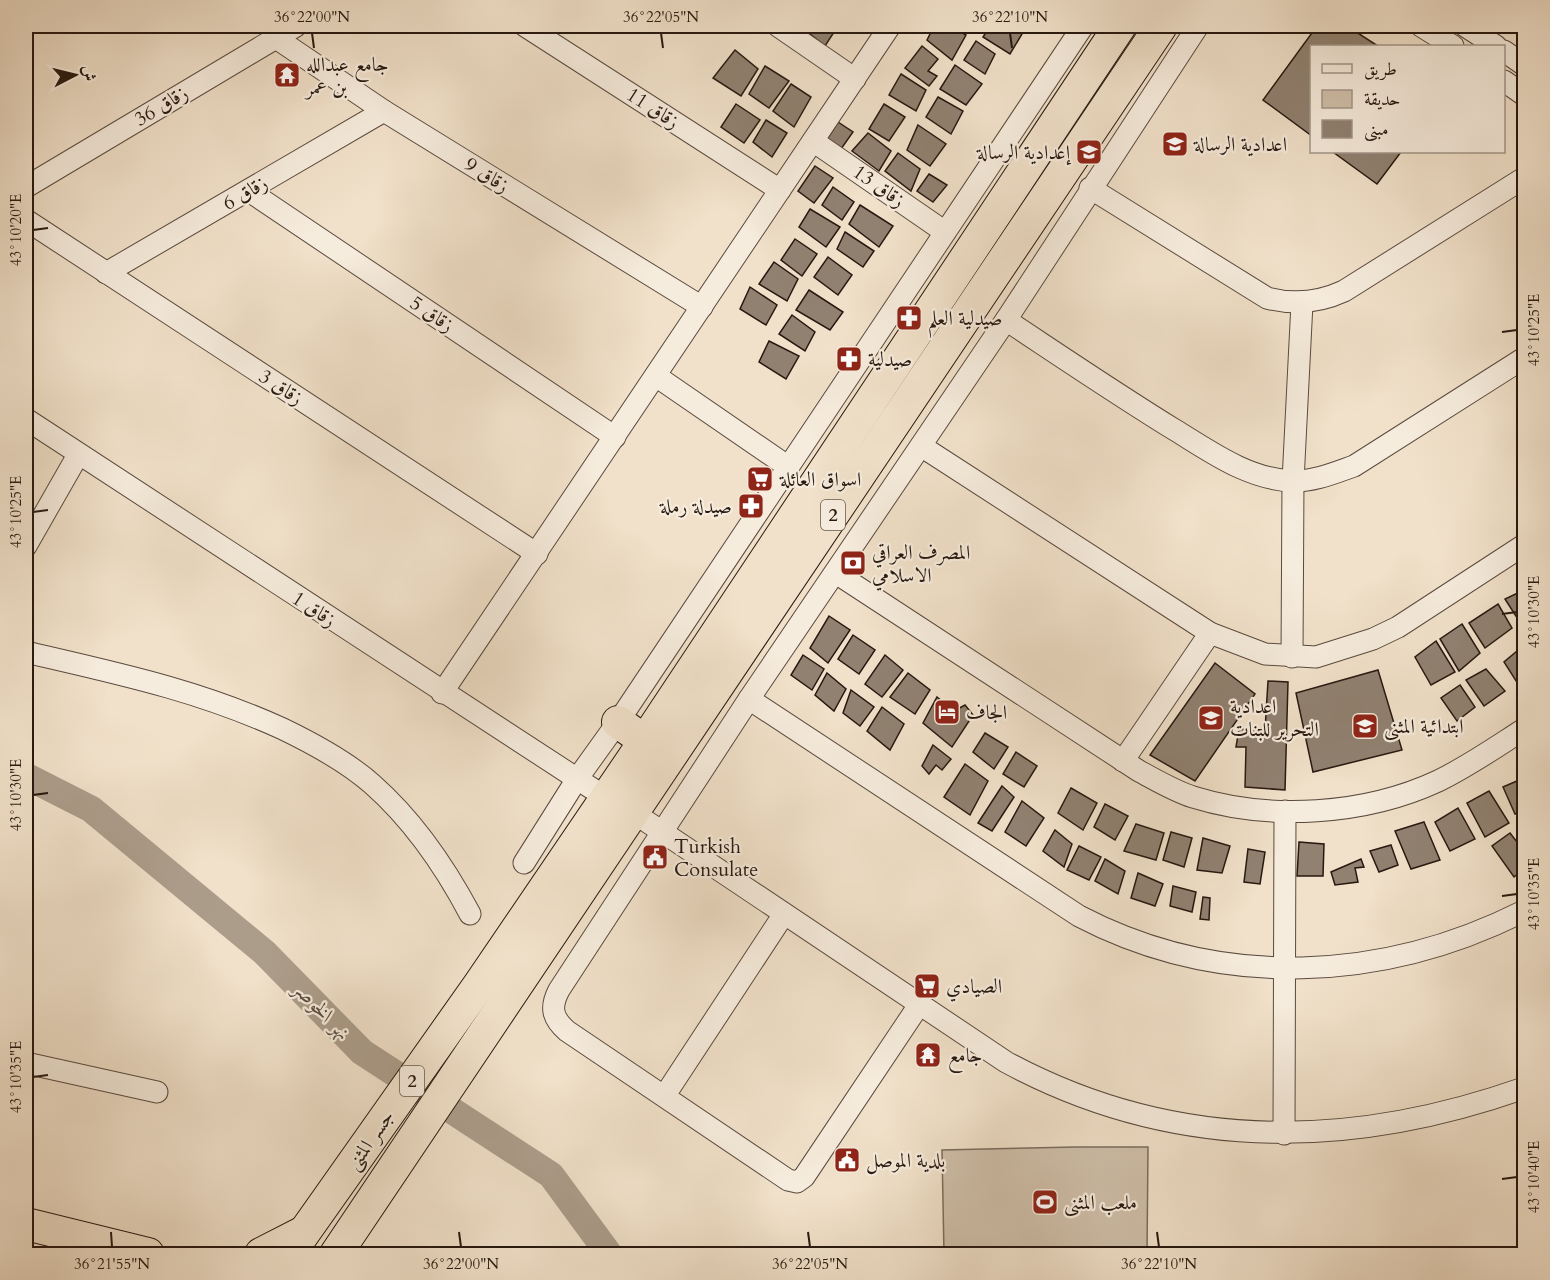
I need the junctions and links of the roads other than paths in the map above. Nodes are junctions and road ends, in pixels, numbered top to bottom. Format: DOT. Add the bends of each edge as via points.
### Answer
graph roads {
  1 [pos="296,26"];
  2 [pos="525,26"];
  3 [pos="778,26"];
  4 [pos="890,26"];
  5 [pos="1083,26"];
  6 [pos="1120,26"];
  7 [pos="1161,26"];
  8 [pos="1198,26"];
  9 [pos="1421,26"];
  10 [pos="1465,26"];
  11 [pos="276,38"];
  12 [pos="1451,45"];
  13 [pos="1495,45"];
  14 [pos="1505,52"];
  15 [pos="1524,65"];
  16 [pos="855,79"];
  17 [pos="1505,82"];
  18 [pos="1524,95"];
  19 [pos="384,111"];
  20 [pos="813,141"];
  21 [pos="1524,178"];
  22 [pos="26,187"];
  23 [pos="1090,188"];
  24 [pos="780,190"];
  25 [pos="249,191"];
  26 [pos="26,220"];
  27 [pos="945,232"];
  28 [pos="106,273"];
  29 [pos="1302,303"];
  30 [pos="702,308"];
  31 [pos="1006,320"];
  32 [pos="1524,358"];
  33 [pos="656,376"];
  34 [pos="26,419"];
  35 [pos="615,437"];
  36 [pos="921,446"];
  37 [pos="78,455"];
  38 [pos="787,466"];
  39 [pos="1293,481"];
  40 [pos="1524,545"];
  41 [pos="26,546"];
  42 [pos="537,554"];
  43 [pos="836,573"];
  44 [pos="1210,633"];
  45 [pos="26,652"];
  46 [pos="1292,657"];
  47 [pos="442,693"];
  48 [pos="749,699"];
  49 [pos="618,722"];
  50 [pos="1524,729"];
  51 [pos="645,741"];
  52 [pos="1123,761"];
  53 [pos="577,779"];
  54 [pos="605,797"];
  55 [pos="1285,811"];
  56 [pos="634,813"];
  57 [pos="662,831"];
  58 [pos="524,863"];
  59 [pos="1524,911"];
  60 [pos="470,914"];
  61 [pos="784,914"];
  62 [pos="1286,970"];
  63 [pos="919,1005"];
  64 [pos="26,1063"];
  65 [pos="1524,1088"];
  66 [pos="157,1092"];
  67 [pos="664,1095"];
  68 [pos="1284,1134"];
  69 [pos="26,1224"];
  70 [pos="297,1243"];
  71 [pos="337,1253"];
  72 [pos="148,1254"];
  73 [pos="261,1254"];
  1 -- 11 [label="street, زقاق 36"];
  2 -- 24 [label="street, زقاق 11"];
  3 -- 16 [label="street"];
  4 -- 16 [label="street"];
  5 -- 27 [label="street"];
  6 -- 51 [label="highway, 2"];
  7 -- 56 [label="highway, 2"];
  8 -- 23 [label="street"];
  9 -- 12 [label="street"];
  10 -- 13 [label="street"];
  11 -- 19 [label="street, زقاق 9"];
  11 -- 22 [label="street, زقاق 36"];
  14 -- 15 [label="street"];
  16 -- 20 [label="street"];
  17 -- 18 [label="street"];
  19 -- 25 [label="street, زقاق 6"];
  19 -- 30 [label="street, زقاق 9"];
  20 -- 24 [label="street"];
  20 -- 27 [label="street, زقاق 13"];
  21 -- 29 [label="street" via="1344,291"];
  23 -- 29 [label="street" via="1267,298"];
  23 -- 31 [label="street"];
  24 -- 30 [label="street"];
  25 -- 28 [label="street, زقاق 6"];
  25 -- 35 [label="street, زقاق 5"];
  26 -- 28 [label="street, زقاق 3"];
  27 -- 38 [label="street"];
  28 -- 42 [label="street, زقاق 3"];
  29 -- 39 [label="street"];
  30 -- 33 [label="street"];
  31 -- 36 [label="street"];
  31 -- 39 [label="street" via="1231,463 1251,473"];
  32 -- 39 [label="street" via="1354,466"];
  33 -- 35 [label="street"];
  33 -- 38 [label="street"];
  34 -- 37 [label="street, زقاق 1"];
  35 -- 42 [label="street"];
  36 -- 43 [label="street"];
  36 -- 44 [label="street"];
  37 -- 41 [label="street"];
  37 -- 47 [label="street, زقاق 1"];
  38 -- 49 [label="street"];
  39 -- 46 [label="street"];
  40 -- 46 [label="street" via="1398,627 1316,657"];
  42 -- 47 [label="street"];
  43 -- 48 [label="street"];
  43 -- 52 [label="street"];
  44 -- 46 [label="street" via="1265,654"];
  44 -- 52 [label="street"];
  45 -- 60 [label="street" via="209,698 306,740 348,766 417,830"];
  47 -- 53 [label="street, زقاق 1"];
  48 -- 57 [label="street"];
  48 -- 62 [label="street" via="1079,916 1183,957"];
  49 -- 51 [label="highway"];
  49 -- 53 [label="street"];
  50 -- 55 [label="street" via="1470,765 1404,794 1369,804"];
  51 -- 54 [label="highway, 2"];
  52 -- 55 [label="street" via="1191,796 1224,805"];
  53 -- 54 [label="street, زقاق 1"];
  53 -- 58 [label="street"];
  54 -- 70 [label="highway, جسر المثنى / 2"];
  55 -- 62 [label="street"];
  56 -- 57 [label="street"];
  56 -- 71 [label="highway, جسر المثنى / 2"];
  57 -- 61 [label="street"];
  57 -- 67 [label="street" via="553,1001 553,1012 567,1030"];
  59 -- 62 [label="street" via="1497,925 1392,959 1340,968"];
  61 -- 63 [label="street"];
  61 -- 67 [label="street"];
  62 -- 68 [label="street"];
  63 -- 67 [label="street" via="797,1182 788,1180"];
  63 -- 68 [label="street" via="1026,1073 1100,1103 1152,1118 1218,1130"];
  64 -- 66 [label="street"];
  65 -- 68 [label="street" via="1477,1105 1407,1121 1343,1131"];
  69 -- 72 [label="highway"];
  70 -- 73 [label="highway"];
}
